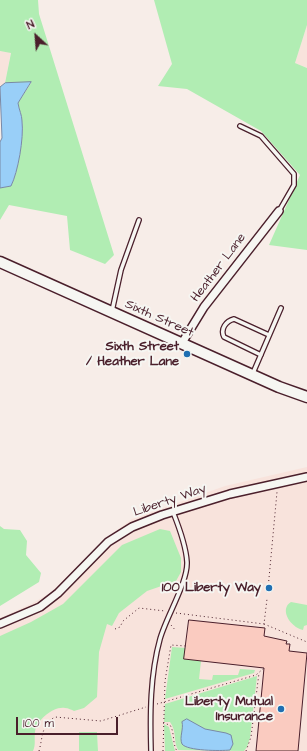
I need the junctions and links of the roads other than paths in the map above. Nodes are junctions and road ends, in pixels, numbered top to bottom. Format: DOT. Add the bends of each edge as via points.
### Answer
graph roads {
  1 [pos="240,126"];
  2 [pos="280,211"];
  3 [pos="139,220"];
  4 [pos="0,262"];
  5 [pos="281,308"];
  6 [pos="112,312"];
  7 [pos="270,335"];
  8 [pos="182,344"];
  9 [pos="261,355"];
  10 [pos="252,376"];
  11 [pos="307,397"];
  12 [pos="307,477"];
  13 [pos="173,511"];
  14 [pos="0,624"];
  15 [pos="151,751"];
  1 -- 2 [label="lane" via="260,136 294,174 294,185"];
  2 -- 8 [label="street, Heather Lane" via="204,307"];
  3 -- 6 [label="lane" via="123,264"];
  4 -- 6 [label="main road, Sixth Street"];
  5 -- 7 [label="lane"];
  6 -- 8 [label="main road, Sixth Street"];
  7 -- 9 [label="lane"];
  7 -- 9 [label="lane" via="234,319 226,322 223,328 224,337"];
  8 -- 10 [label="main road, Sixth Street"];
  9 -- 10 [label="lane"];
  10 -- 11 [label="main road, Sixth Street"];
  12 -- 13 [label="street, Liberty Way" via="230,494"];
  13 -- 14 [label="street, Liberty Way" via="120,534 108,542 58,594 40,607"];
  13 -- 15 [label="lane" via="187,562 182,584 160,640 155,663 151,706"];
}
